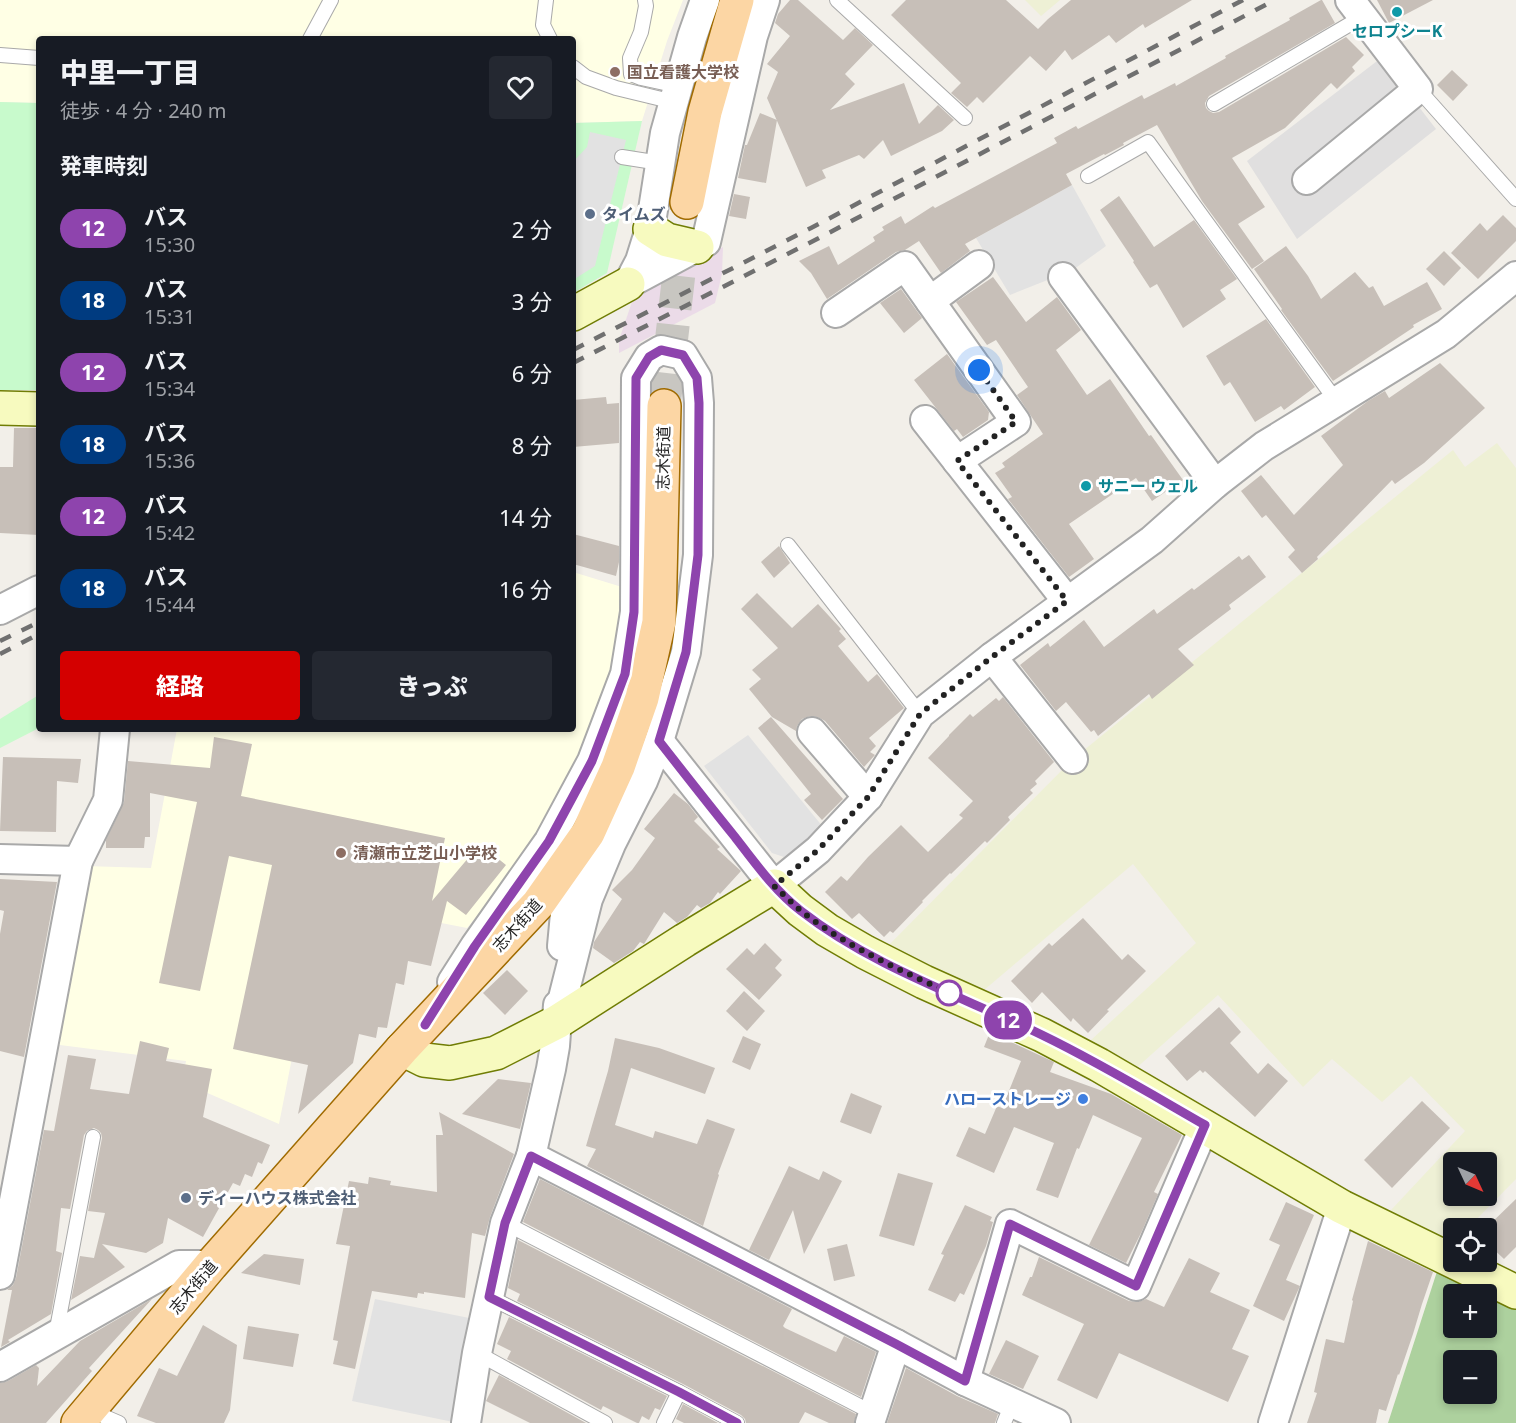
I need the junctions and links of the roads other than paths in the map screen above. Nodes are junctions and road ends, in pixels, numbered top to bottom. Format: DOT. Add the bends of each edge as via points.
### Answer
graph roads {
  1 [pos="331,0"];
  2 [pos="546,0"];
  3 [pos="645,0"];
  4 [pos="705,0"];
  5 [pos="737,0"];
  6 [pos="765,0"];
  7 [pos="837,0"];
  8 [pos="1356,8"];
  9 [pos="312,36"];
  10 [pos="548,36"];
  11 [pos="0,55"];
  12 [pos="36,58"];
  13 [pos="576,69"];
  14 [pos="1418,89"];
  15 [pos="676,94"];
  16 [pos="1214,104"];
  17 [pos="965,118"];
  18 [pos="622,157"];
  19 [pos="660,164"];
  20 [pos="1088,176"];
  21 [pos="1307,180"];
  22 [pos="1516,200"];
  23 [pos="687,202"];
  24 [pos="650,229"];
  25 [pos="697,247"];
  26 [pos="979,265"];
  27 [pos="1516,276"];
  28 [pos="1063,277"];
  29 [pos="628,284"];
  30 [pos="930,301"];
  31 [pos="576,312"];
  32 [pos="836,313"];
  33 [pos="1337,402"];
  34 [pos="664,406"];
  35 [pos="0,408"];
  36 [pos="36,409"];
  37 [pos="925,420"];
  38 [pos="957,461"];
  39 [pos="1215,484"];
  40 [pos="788,545"];
  41 [pos="36,592"];
  42 [pos="1067,601"];
  43 [pos="0,610"];
  44 [pos="992,657"];
  45 [pos="920,714"];
  46 [pos="115,732"];
  47 [pos="812,732"];
  48 [pos="659,741"];
  49 [pos="1073,759"];
  50 [pos="868,797"];
  51 [pos="588,833"];
  52 [pos="0,859"];
  53 [pos="78,861"];
  54 [pos="774,886"];
  55 [pos="557,1022"];
  56 [pos="425,1025"];
  57 [pos="402,1049"];
  58 [pos="1205,1125"];
  59 [pos="93,1137"];
  60 [pos="531,1156"];
  61 [pos="1342,1207"];
  62 [pos="505,1223"];
  63 [pos="212,1265"];
  64 [pos="0,1275"];
  65 [pos="1516,1292"];
  66 [pos="489,1297"];
  67 [pos="56,1336"];
  68 [pos="896,1344"];
  69 [pos="477,1353"];
  70 [pos="0,1367"];
  71 [pos="965,1381"];
  72 [pos="679,1392"];
  73 [pos="1008,1413"];
  74 [pos="84,1417"];
  75 [pos="872,1418"];
  76 [pos="119,1423"];
  77 [pos="465,1423"];
  78 [pos="605,1423"];
  79 [pos="664,1423"];
  80 [pos="737,1423"];
  81 [pos="1056,1423"];
  82 [pos="1274,1423"];
  1 -- 9 [label="lane"];
  2 -- 10 [label="lane" via="543,25"];
  3 -- 15 [label="lane" via="641,32 630,58 632,74"];
  4 -- 15 [label="street"];
  5 -- 23 [label="main road" via="705,112"];
  6 -- 25 [label="street" via="753,36 706,242"];
  7 -- 17 [label="lane"];
  8 -- 14 [label="street"];
  8 -- 16 [label="lane"];
  11 -- 12 [label="lane"];
  13 -- 15 [label="lane" via="586,77 616,88"];
  14 -- 21 [label="street"];
  14 -- 22 [label="lane"];
  15 -- 19 [label="street"];
  18 -- 19 [label="lane"];
  19 -- 24 [label="street"];
  20 -- 33 [label="lane" via="1148,142"];
  24 -- 25 [label="street" via="667,240"];
  24 -- 29 [label="street"];
  25 -- 29 [label="street"];
  26 -- 30 [label="street"];
  27 -- 33 [label="street" via="1446,334"];
  28 -- 39 [label="street"];
  29 -- 31 [label="street"];
  30 -- 32 [label="street" via="905,266"];
  30 -- 38 [label="street" via="1016,422"];
  33 -- 39 [label="street" via="1264,446"];
  34 -- 51 [label="main road, 志木街道" via="659,622 642,698 618,767"];
  35 -- 36 [label="street"];
  37 -- 38 [label="street"];
  38 -- 42 [label="street"];
  39 -- 42 [label="street" via="1152,540"];
  40 -- 45 [label="lane"];
  41 -- 43 [label="street"];
  42 -- 44 [label="street"];
  44 -- 45 [label="street"];
  44 -- 49 [label="street"];
  45 -- 50 [label="street"];
  46 -- 53 [label="street" via="108,800"];
  47 -- 50 [label="street"];
  48 -- 54 [label="street"];
  48 -- 55 [label="street" via="588,899"];
  48 -- 56 [label="street" via="686,652 698,555 699,403 697,378 683,355 661,350 649,357 636,378 634,612 625,674 592,761 549,841"];
  50 -- 54 [label="street" via="818,850"];
  51 -- 55 [label="street" via="566,903"];
  51 -- 56 [label="main road, 志木街道" via="538,904"];
  52 -- 53 [label="street"];
  53 -- 64 [label="street"];
  54 -- 55 [label="street"];
  54 -- 58 [label="street" via="827,930 865,952 1042,1035"];
  55 -- 57 [label="street" via="496,1053 450,1063 424,1060"];
  55 -- 60 [label="street"];
  56 -- 57 [label="main road, 志木街道"];
  57 -- 63 [label="main road, 志木街道"];
  58 -- 61 [label="street"];
  58 -- 71 [label="street" via="1136,1286 1010,1224"];
  59 -- 67 [label="lane"];
  60 -- 62 [label="street"];
  60 -- 68 [label="street"];
  61 -- 65 [label="street"];
  61 -- 82 [label="street"];
  62 -- 66 [label="street"];
  62 -- 75 [label="lane"];
  63 -- 67 [label="street" via="179,1265"];
  63 -- 74 [label="main road, 志木街道"];
  66 -- 69 [label="street"];
  66 -- 72 [label="lane"];
  67 -- 70 [label="street"];
  68 -- 71 [label="street"];
  68 -- 75 [label="street"];
  69 -- 77 [label="street"];
  69 -- 78 [label="lane"];
  71 -- 73 [label="street"];
  72 -- 79 [label="lane"];
  72 -- 80 [label="lane"];
  73 -- 81 [label="street"];
  74 -- 76 [label="lane"];
}
